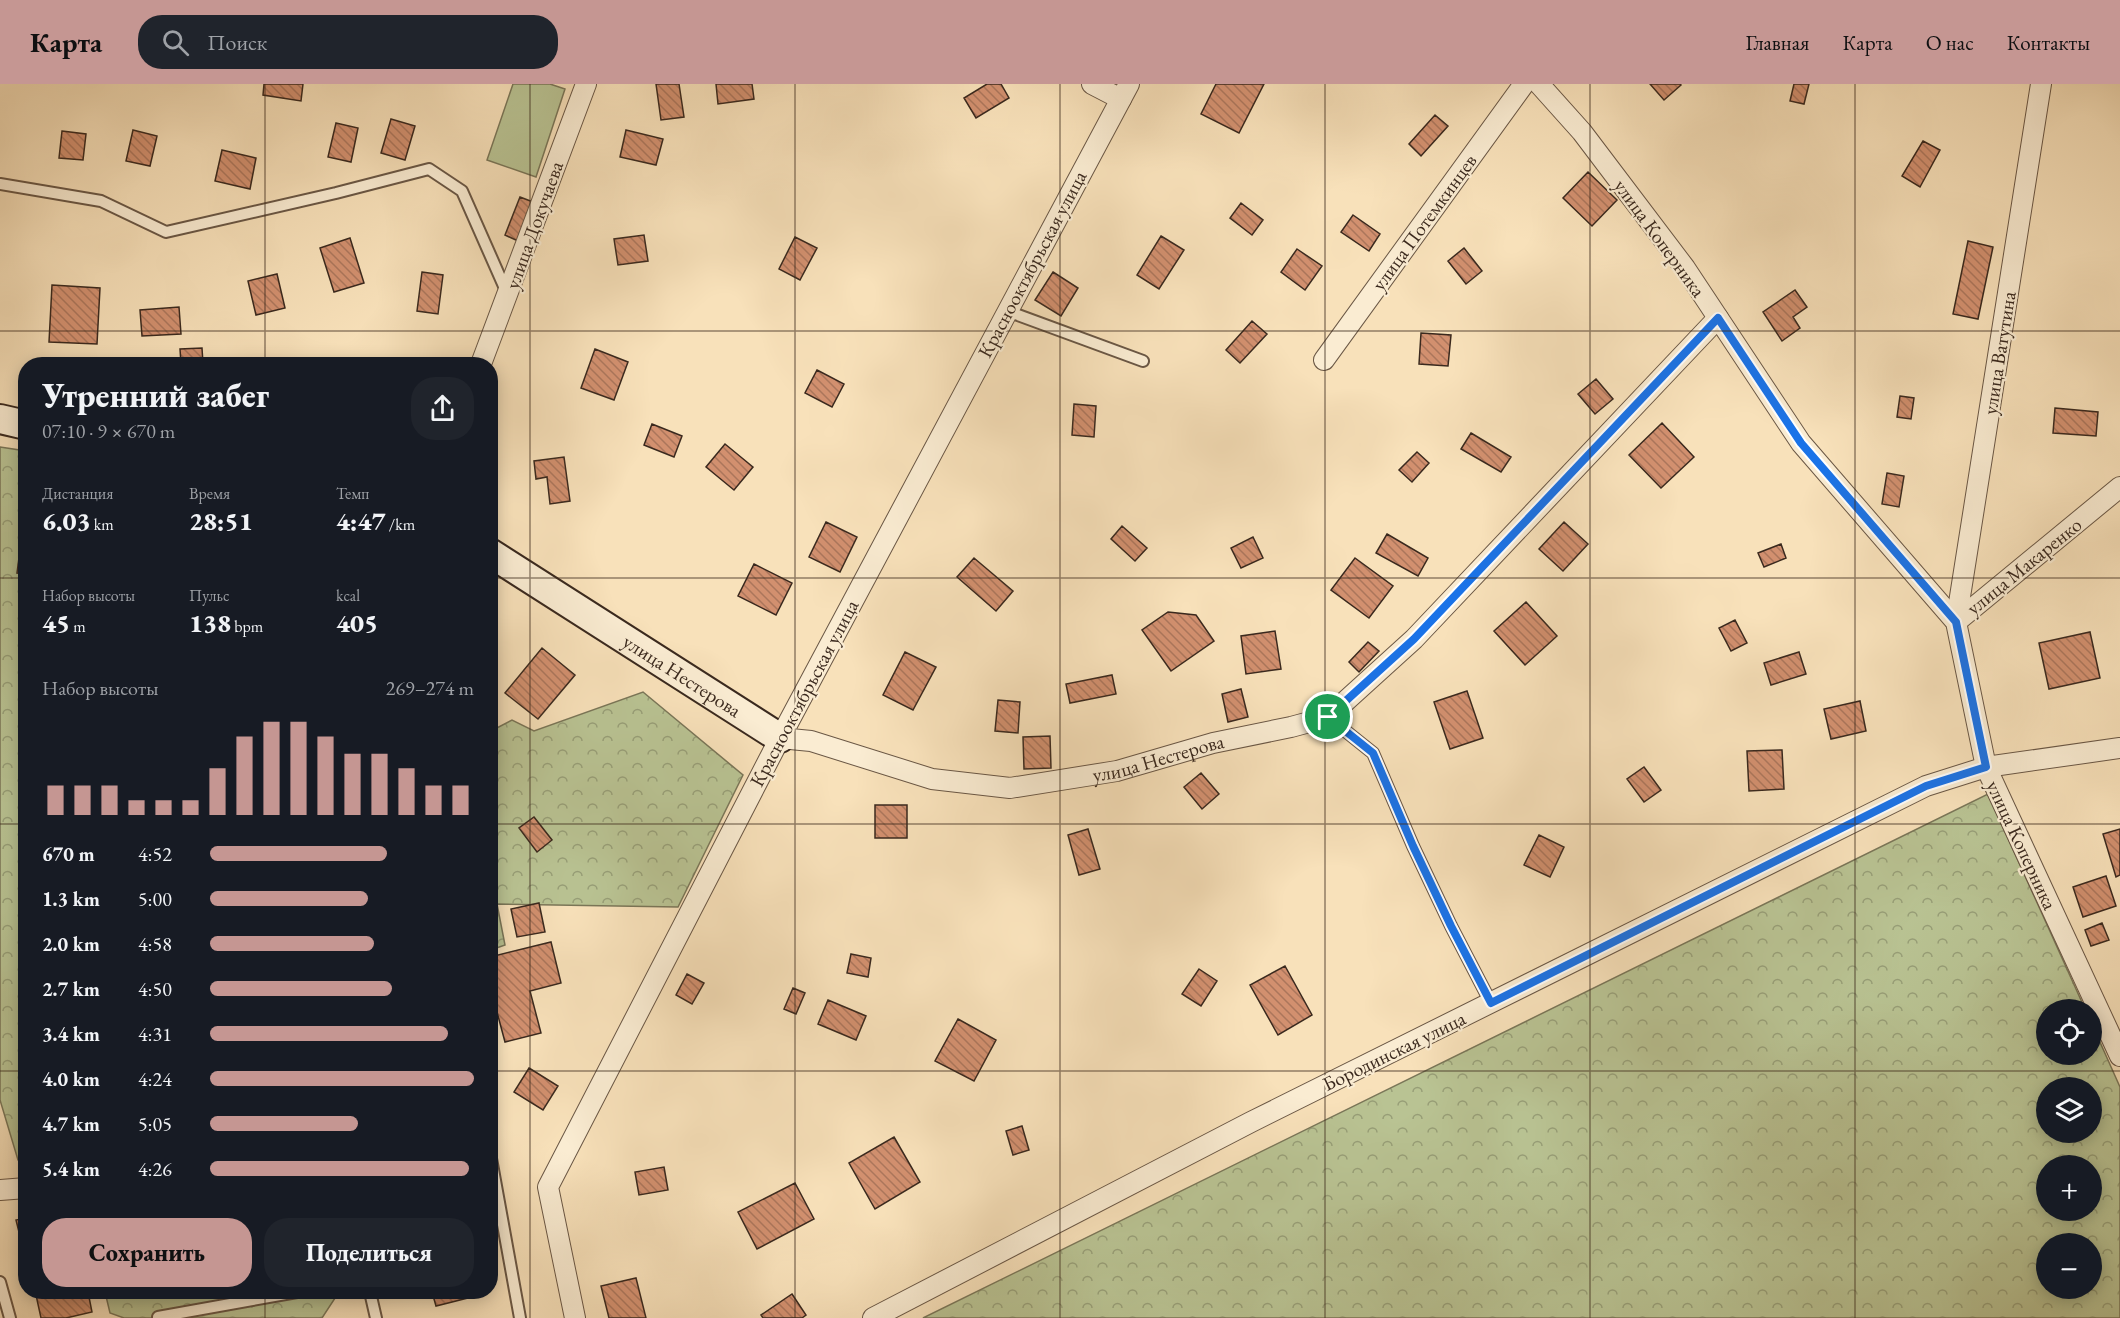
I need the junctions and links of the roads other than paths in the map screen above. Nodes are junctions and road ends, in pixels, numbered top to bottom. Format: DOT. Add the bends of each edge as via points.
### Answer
graph roads {
  1 [pos="586,84"];
  2 [pos="1092,84"];
  3 [pos="1524,84"];
  4 [pos="1539,84"];
  5 [pos="2041,84"];
  6 [pos="1125,91"];
  7 [pos="0,184"];
  8 [pos="508,296"];
  9 [pos="1007,311"];
  10 [pos="1718,318"];
  11 [pos="484,357"];
  12 [pos="1324,360"];
  13 [pos="1143,362"];
  14 [pos="0,419"];
  15 [pos="18,423"];
  16 [pos="2120,487"];
  17 [pos="498,558"];
  18 [pos="1956,622"];
  19 [pos="1328,717"];
  20 [pos="780,738"];
  21 [pos="2120,748"];
  22 [pos="1986,767"];
  23 [pos="1491,1003"];
  24 [pos="2120,1056"];
  25 [pos="18,1189"];
  26 [pos="0,1190"];
  27 [pos="498,1197"];
  28 [pos="0,1282"];
  29 [pos="258,1299"];
  30 [pos="372,1299"];
  31 [pos="158,1317"];
  32 [pos="10,1318"];
  33 [pos="376,1318"];
  34 [pos="520,1318"];
  35 [pos="575,1318"];
  36 [pos="873,1318"];
  1 -- 8 [label="street, улица Докучаева"];
  2 -- 6 [label="street"];
  3 -- 12 [label="street, улица Потемкинцев"];
  4 -- 10 [label="street, улица Коперника" via="1589,141"];
  5 -- 18 [label="street, улица Ватутина"];
  6 -- 9 [label="street, Краснооктябрьская улица"];
  7 -- 8 [label="lane" via="100,201 165,232 429,169 462,191"];
  8 -- 11 [label="street, улица Докучаева"];
  9 -- 13 [label="lane"];
  9 -- 20 [label="street, Краснооктябрьская улица"];
  10 -- 18 [label="street, улица Коперника" via="1801,443"];
  10 -- 19 [label="street, улица Нестерова" via="1414,639"];
  14 -- 15 [label="street"];
  16 -- 18 [label="street, улица Макаренко"];
  17 -- 20 [label="street, улица Нестерова"];
  18 -- 22 [label="street, улица Коперника"];
  19 -- 20 [label="street, улица Нестерова" via="1213,743 1117,771 1010,788 932,779 811,741"];
  19 -- 23 [label="lane" via="1373,753 1413,846"];
  20 -- 35 [label="street, Краснооктябрьская улица" via="548,1187"];
  21 -- 22 [label="street, Бородинская улица"];
  22 -- 23 [label="street, Бородинская улица" via="1926,786"];
  22 -- 24 [label="street, улица Коперника"];
  23 -- 36 [label="street, Бородинская улица"];
  25 -- 26 [label="street"];
  27 -- 34 [label="lane"];
  28 -- 32 [label="lane"];
  29 -- 31 [label="lane"];
  30 -- 33 [label="lane"];
}
